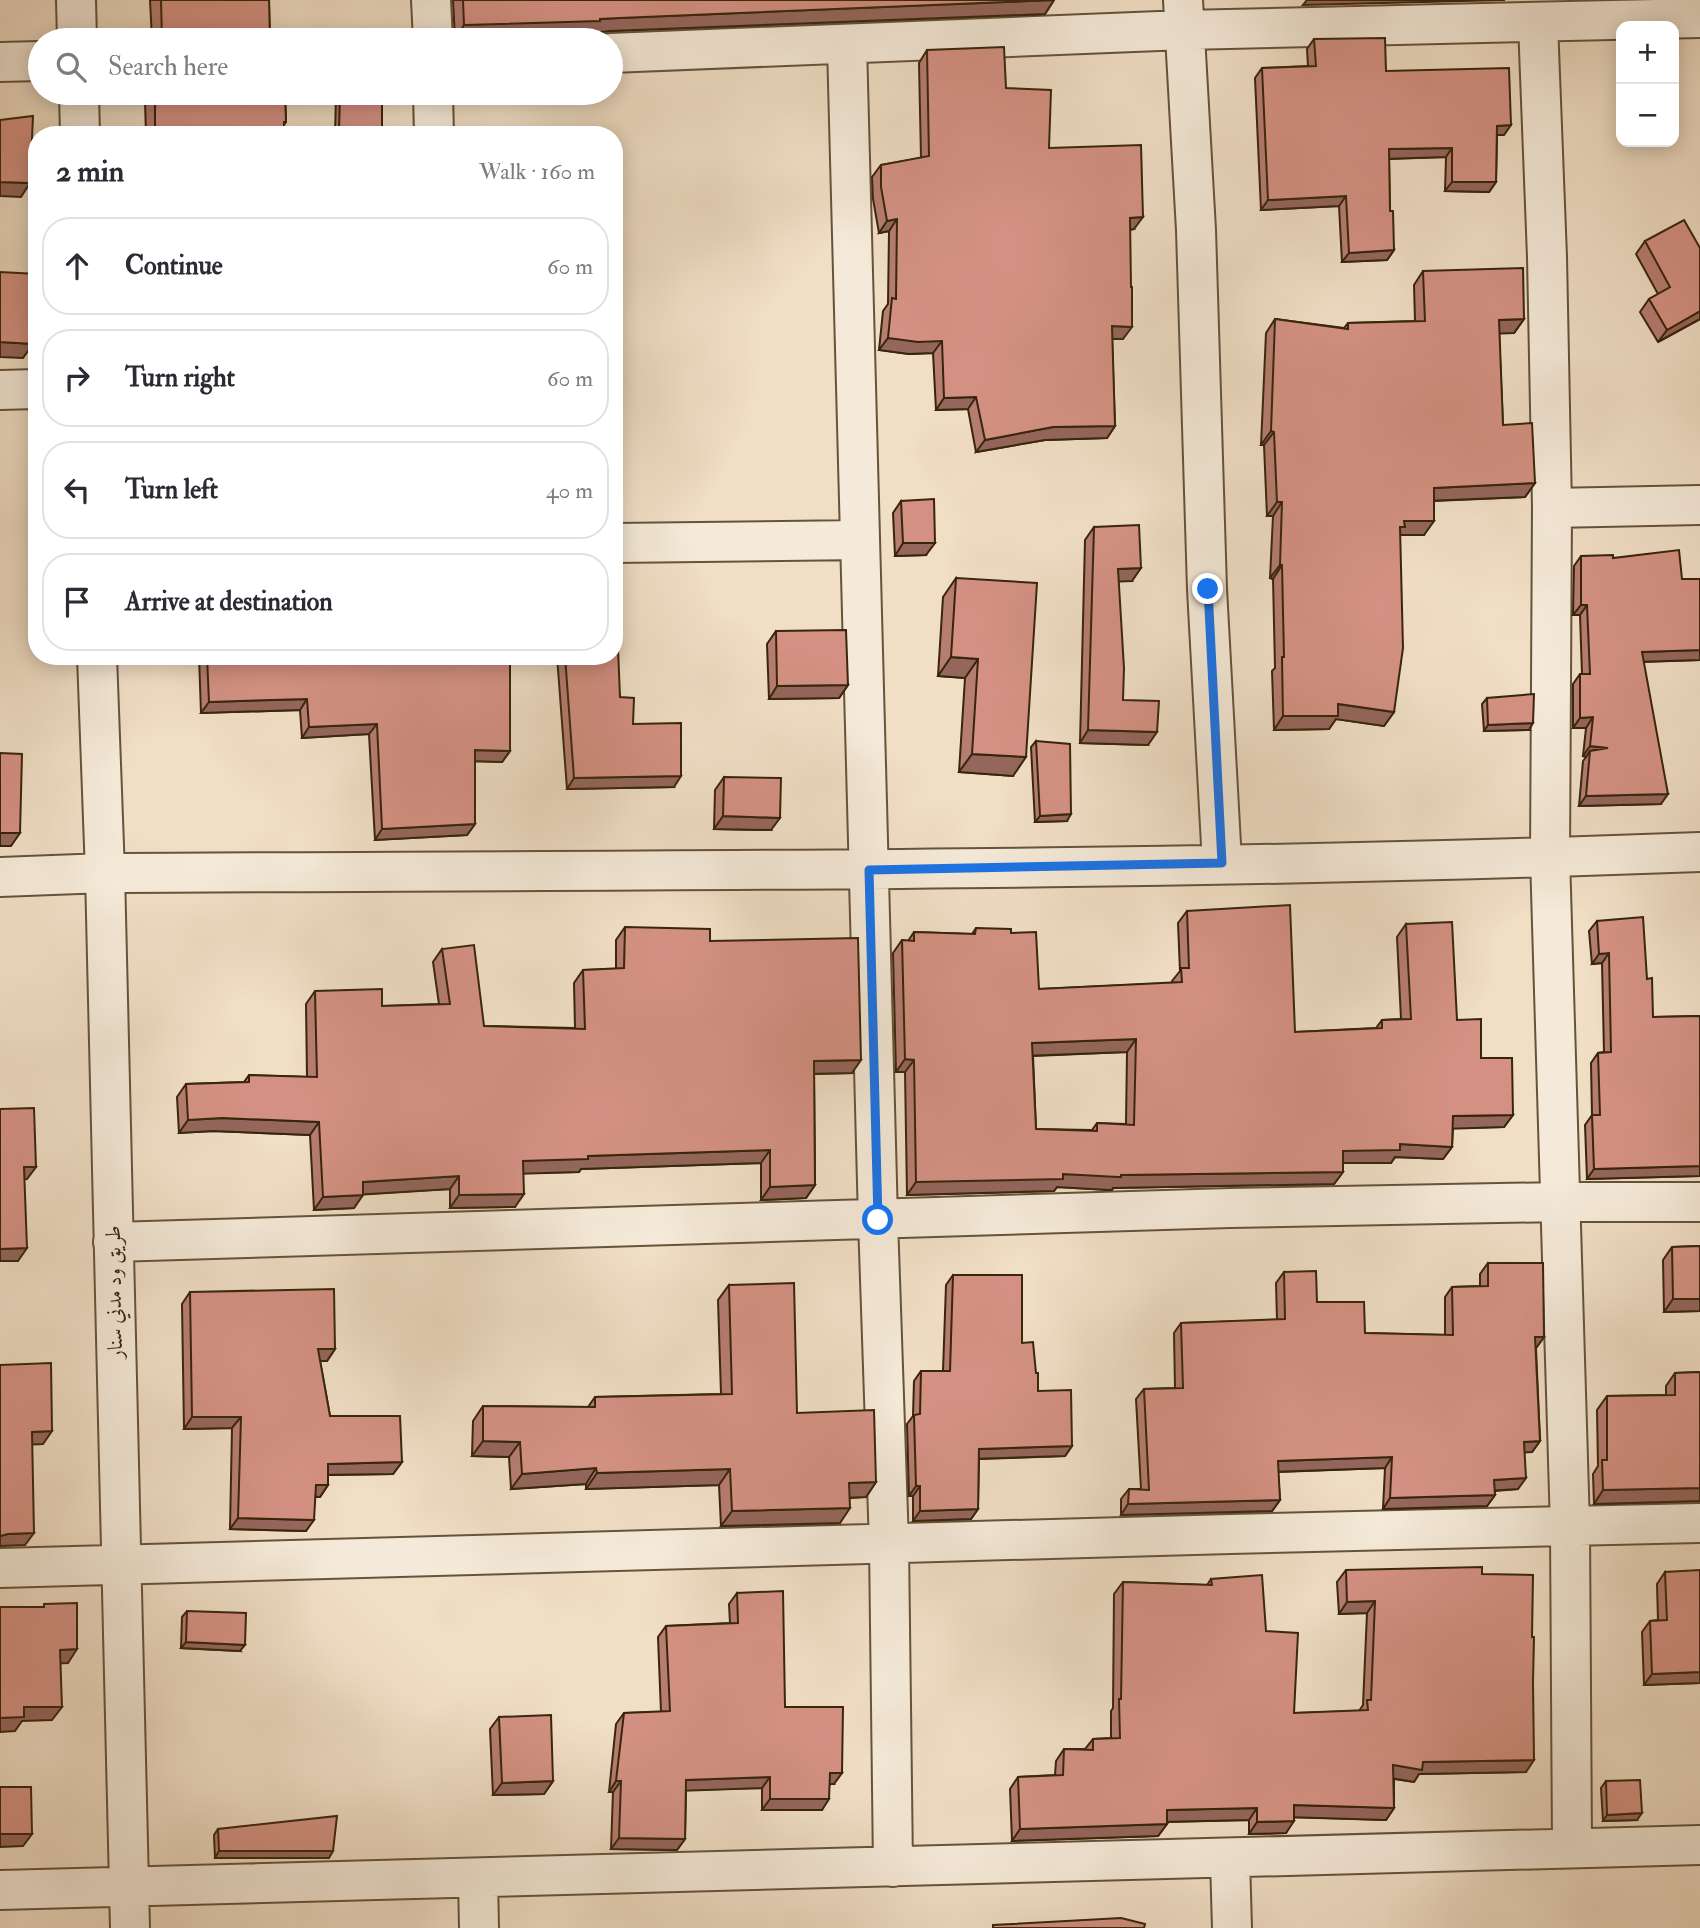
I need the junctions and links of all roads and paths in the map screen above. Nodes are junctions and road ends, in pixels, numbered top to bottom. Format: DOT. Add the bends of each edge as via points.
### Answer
graph roads {
  1 [pos="76,0"];
  2 [pos="431,0"];
  3 [pos="1184,15"];
  4 [pos="1700,18"];
  5 [pos="1538,23"];
  6 [pos="77,28"];
  7 [pos="432,28"];
  8 [pos="847,45"];
  9 [pos="623,53"];
  10 [pos="28,61"];
  11 [pos="0,62"];
  12 [pos="79,105"];
  13 [pos="433,105"];
  14 [pos="80,126"];
  15 [pos="434,126"];
  16 [pos="28,389"];
  17 [pos="0,390"];
  18 [pos="1700,505"];
  19 [pos="1552,508"];
  20 [pos="860,540"];
  21 [pos="623,543"];
  22 [pos="97,665"];
  23 [pos="1700,852"];
  24 [pos="1550,857"];
  25 [pos="1222,863"];
  26 [pos="869,870"];
  27 [pos="105,873"];
  28 [pos="0,877"];
  29 [pos="1560,1202"];
  30 [pos="1700,1202"];
  31 [pos="878,1220"];
  32 [pos="113,1242"];
  33 [pos="1700,1523"];
  34 [pos="1570,1527"];
  35 [pos="889,1544"];
  36 [pos="121,1564"];
  37 [pos="0,1568"];
  38 [pos="1700,1845"];
  39 [pos="1572,1848"];
  40 [pos="1230,1858"];
  41 [pos="893,1867"];
  42 [pos="478,1878"];
  43 [pos="129,1887"];
  44 [pos="0,1890"];
  45 [pos="130,1928"];
  46 [pos="479,1928"];
  47 [pos="1232,1928"];
  1 -- 6 [label="street"];
  2 -- 7 [label="street"];
  3 -- 5 [label="street"];
  3 -- 8 [label="street"];
  3 -- 25 [label="street"];
  4 -- 5 [label="street"];
  5 -- 19 [label="street"];
  8 -- 9 [label="street"];
  8 -- 20 [label="street"];
  10 -- 11 [label="street"];
  12 -- 14 [label="street"];
  13 -- 15 [label="street"];
  16 -- 17 [label="street"];
  18 -- 19 [label="street"];
  19 -- 24 [label="street"];
  20 -- 21 [label="street"];
  20 -- 26 [label="street"];
  22 -- 27 [label="street, طريق ود مدني سنار"];
  23 -- 24 [label="street"];
  24 -- 25 [label="street"];
  24 -- 29 [label="street"];
  25 -- 26 [label="street"];
  26 -- 27 [label="street"];
  26 -- 31 [label="street"];
  27 -- 28 [label="street"];
  27 -- 32 [label="street, طريق ود مدني سنار"];
  29 -- 30 [label="street"];
  29 -- 31 [label="street"];
  29 -- 34 [label="street"];
  31 -- 32 [label="street"];
  31 -- 35 [label="street"];
  32 -- 36 [label="street, طريق ود مدني سنار"];
  33 -- 34 [label="street"];
  34 -- 35 [label="street"];
  34 -- 39 [label="street"];
  35 -- 36 [label="street"];
  35 -- 41 [label="street"];
  36 -- 37 [label="street"];
  36 -- 43 [label="street, طريق ود مدني سنار"];
  38 -- 39 [label="street"];
  39 -- 40 [label="street"];
  40 -- 41 [label="street"];
  40 -- 47 [label="street"];
  41 -- 42 [label="street"];
  42 -- 43 [label="street"];
  42 -- 46 [label="street"];
  43 -- 44 [label="street"];
  43 -- 45 [label="street, طريق ود مدني سنار"];
}
